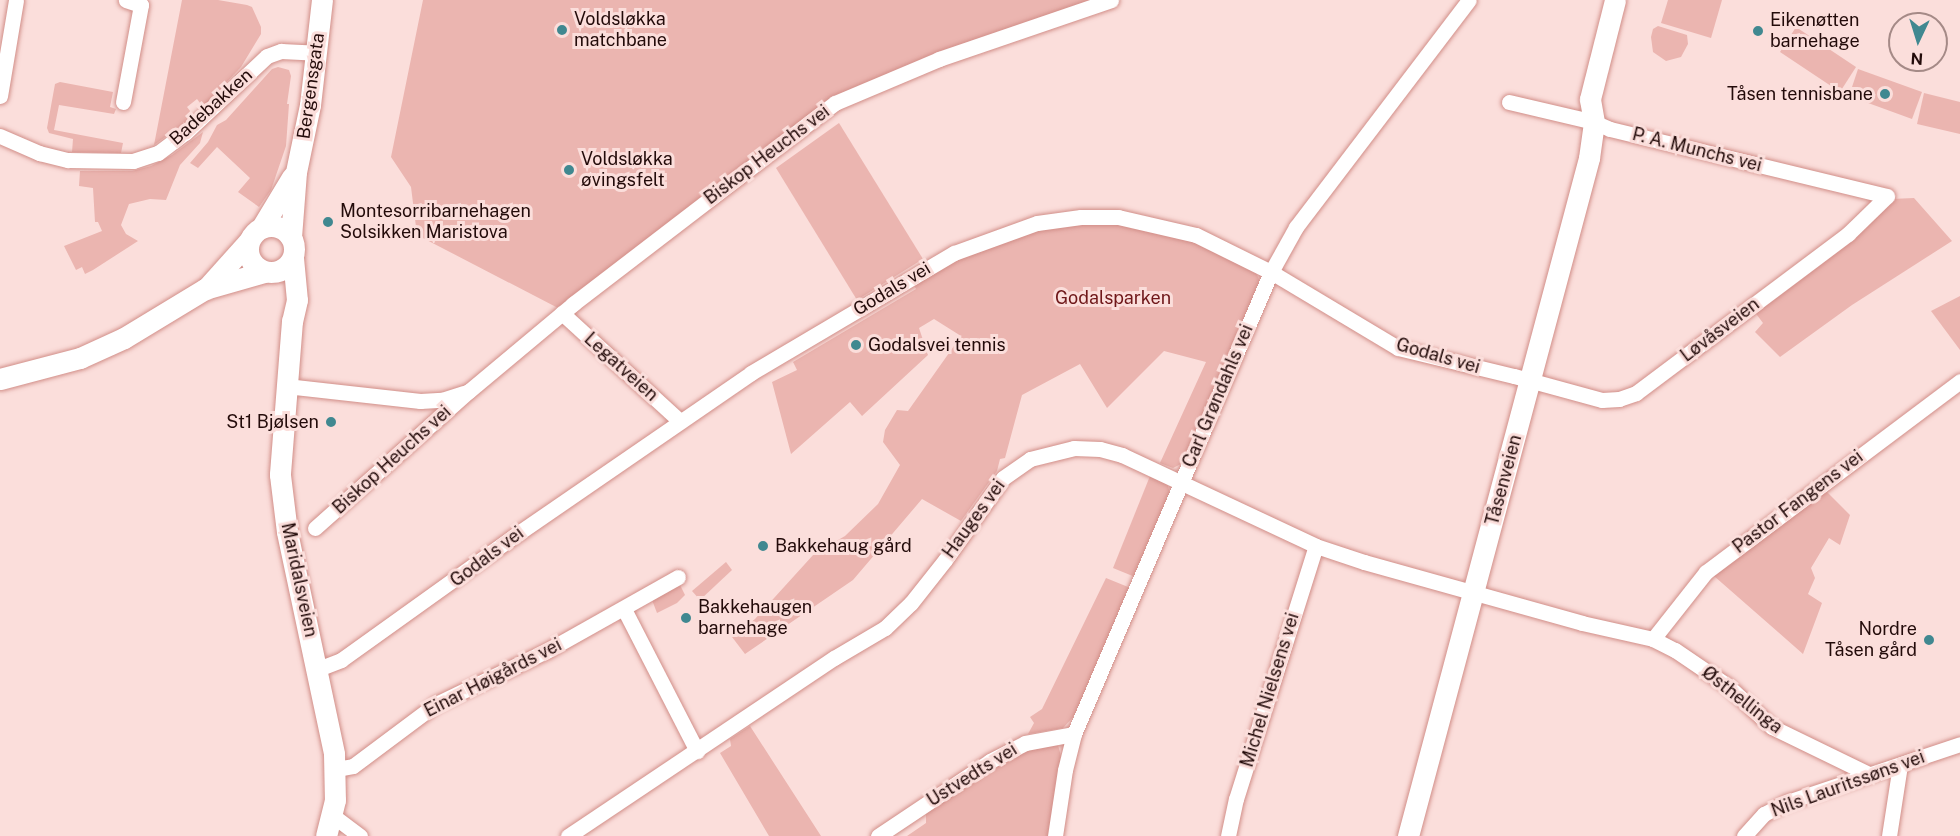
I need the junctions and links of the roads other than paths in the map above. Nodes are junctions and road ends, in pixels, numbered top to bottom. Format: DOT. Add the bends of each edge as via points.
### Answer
graph roads {
  1 [pos="16,0"];
  2 [pos="126,0"];
  3 [pos="322,0"];
  4 [pos="1111,0"];
  5 [pos="1469,0"];
  6 [pos="1615,0"];
  7 [pos="1628,0"];
  8 [pos="316,53"];
  9 [pos="0,96"];
  10 [pos="123,102"];
  11 [pos="1509,102"];
  12 [pos="1594,122"];
  13 [pos="0,136"];
  14 [pos="296,172"];
  15 [pos="1887,196"];
  16 [pos="256,234"];
  17 [pos="292,248"];
  18 [pos="268,272"];
  19 [pos="1271,272"];
  20 [pos="205,290"];
  21 [pos="562,313"];
  22 [pos="292,321"];
  23 [pos="0,379"];
  24 [pos="1530,381"];
  25 [pos="1959,383"];
  26 [pos="286,386"];
  27 [pos="469,391"];
  28 [pos="680,421"];
  29 [pos="1182,483"];
  30 [pos="315,528"];
  31 [pos="1316,546"];
  32 [pos="678,577"];
  33 [pos="1474,592"];
  34 [pos="624,609"];
  35 [pos="1653,639"];
  36 [pos="318,669"];
  37 [pos="1074,734"];
  38 [pos="1960,744"];
  39 [pos="697,751"];
  40 [pos="1900,765"];
  41 [pos="336,769"];
  42 [pos="1869,774"];
  43 [pos="332,815"];
  44 [pos="326,836"];
  45 [pos="360,836"];
  46 [pos="568,836"];
  47 [pos="878,836"];
  48 [pos="1055,836"];
  49 [pos="1228,836"];
  50 [pos="1408,836"];
  51 [pos="1744,836"];
  52 [pos="1889,836"];
  1 -- 9 [label="street"];
  2 -- 10 [label="street" via="141,5"];
  3 -- 8 [label="street, Bergensgata"];
  4 -- 21 [label="street, Biskop Heuchs vei" via="939,59 836,104"];
  5 -- 19 [label="street, Carl Grøndahls vei" via="1296,227"];
  6 -- 12 [label="street, Tåsenveien" via="1590,99"];
  7 -- 12 [label="street, Tåsenveien"];
  8 -- 13 [label="street, Badebakken" via="281,51 267,56 185,133 158,153 133,160 68,160 39,153"];
  8 -- 14 [label="street, Bergensgata"];
  11 -- 12 [label="street, P. A. Munchs vei"];
  12 -- 15 [label="street, P. A. Munchs vei"];
  12 -- 24 [label="street, Tåsenveien" via="1589,158"];
  14 -- 16 [label="street, Bergensgata"];
  14 -- 17 [label="street, Bergensgata"];
  15 -- 24 [label="street, Løvåsveien" via="1848,234 1636,393 1602,400"];
  16 -- 17 [label="street" via="279,227"];
  16 -- 18 [label="street" via="250,260"];
  16 -- 20 [label="street, Bergensgata"];
  17 -- 18 [label="street" via="284,269"];
  17 -- 22 [label="street, Maridalsveien" via="297,300"];
  18 -- 20 [label="street"];
  18 -- 22 [label="street, Maridalsveien"];
  19 -- 24 [label="street, Godals vei" via="1398,348"];
  19 -- 28 [label="street, Godals vei" via="1196,235 1150,222 1081,217 1037,223 954,253 751,373"];
  19 -- 29 [label="street, Carl Grøndahls vei"];
  20 -- 23 [label="street" via="104,348 55,366"];
  21 -- 27 [label="street, Biskop Heuchs vei"];
  21 -- 28 [label="street, Legatveien"];
  22 -- 26 [label="street, Maridalsveien"];
  24 -- 33 [label="street, Tåsenveien"];
  25 -- 35 [label="street, Pastor Fangens vei" via="1706,572"];
  26 -- 27 [label="street, Biskop Heuchs vei" via="420,400 442,400"];
  26 -- 36 [label="street, Maridalsveien" via="280,455 282,494"];
  27 -- 30 [label="street, Biskop Heuchs vei"];
  28 -- 36 [label="street, Godals vei" via="341,660"];
  29 -- 31 [label="street, Hauges vei"];
  29 -- 37 [label="street, Carl Grøndahls vei"];
  29 -- 39 [label="street, Hauges vei" via="1100,449 1074,448 1030,459 1003,478 911,603 885,628"];
  31 -- 33 [label="street, Hauges vei"];
  31 -- 49 [label="street, Michel Nielsens vei" via="1236,799"];
  32 -- 34 [label="street, Einar Høigårds vei"];
  33 -- 35 [label="street, Østhellinga"];
  33 -- 50 [label="street, Tåsenveien"];
  34 -- 39 [label="street"];
  34 -- 41 [label="street, Einar Høigårds vei" via="436,704 353,766"];
  35 -- 42 [label="street, Østhellinga" via="1728,686 1772,727"];
  36 -- 41 [label="street, Maridalsveien"];
  37 -- 47 [label="street, Ustvedts vei" via="1024,742"];
  37 -- 48 [label="street, Carl Grøndahls vei"];
  38 -- 40 [label="street, Nils Lauritssøns vei"];
  39 -- 46 [label="street, Hauges vei"];
  40 -- 42 [label="street, Nils Lauritssøns vei"];
  40 -- 52 [label="street"];
  41 -- 43 [label="street, Maridalsveien"];
  42 -- 51 [label="street, Nils Lauritssøns vei" via="1787,802 1764,814"];
  43 -- 44 [label="street, Maridalsveien"];
  43 -- 45 [label="street"];
}
